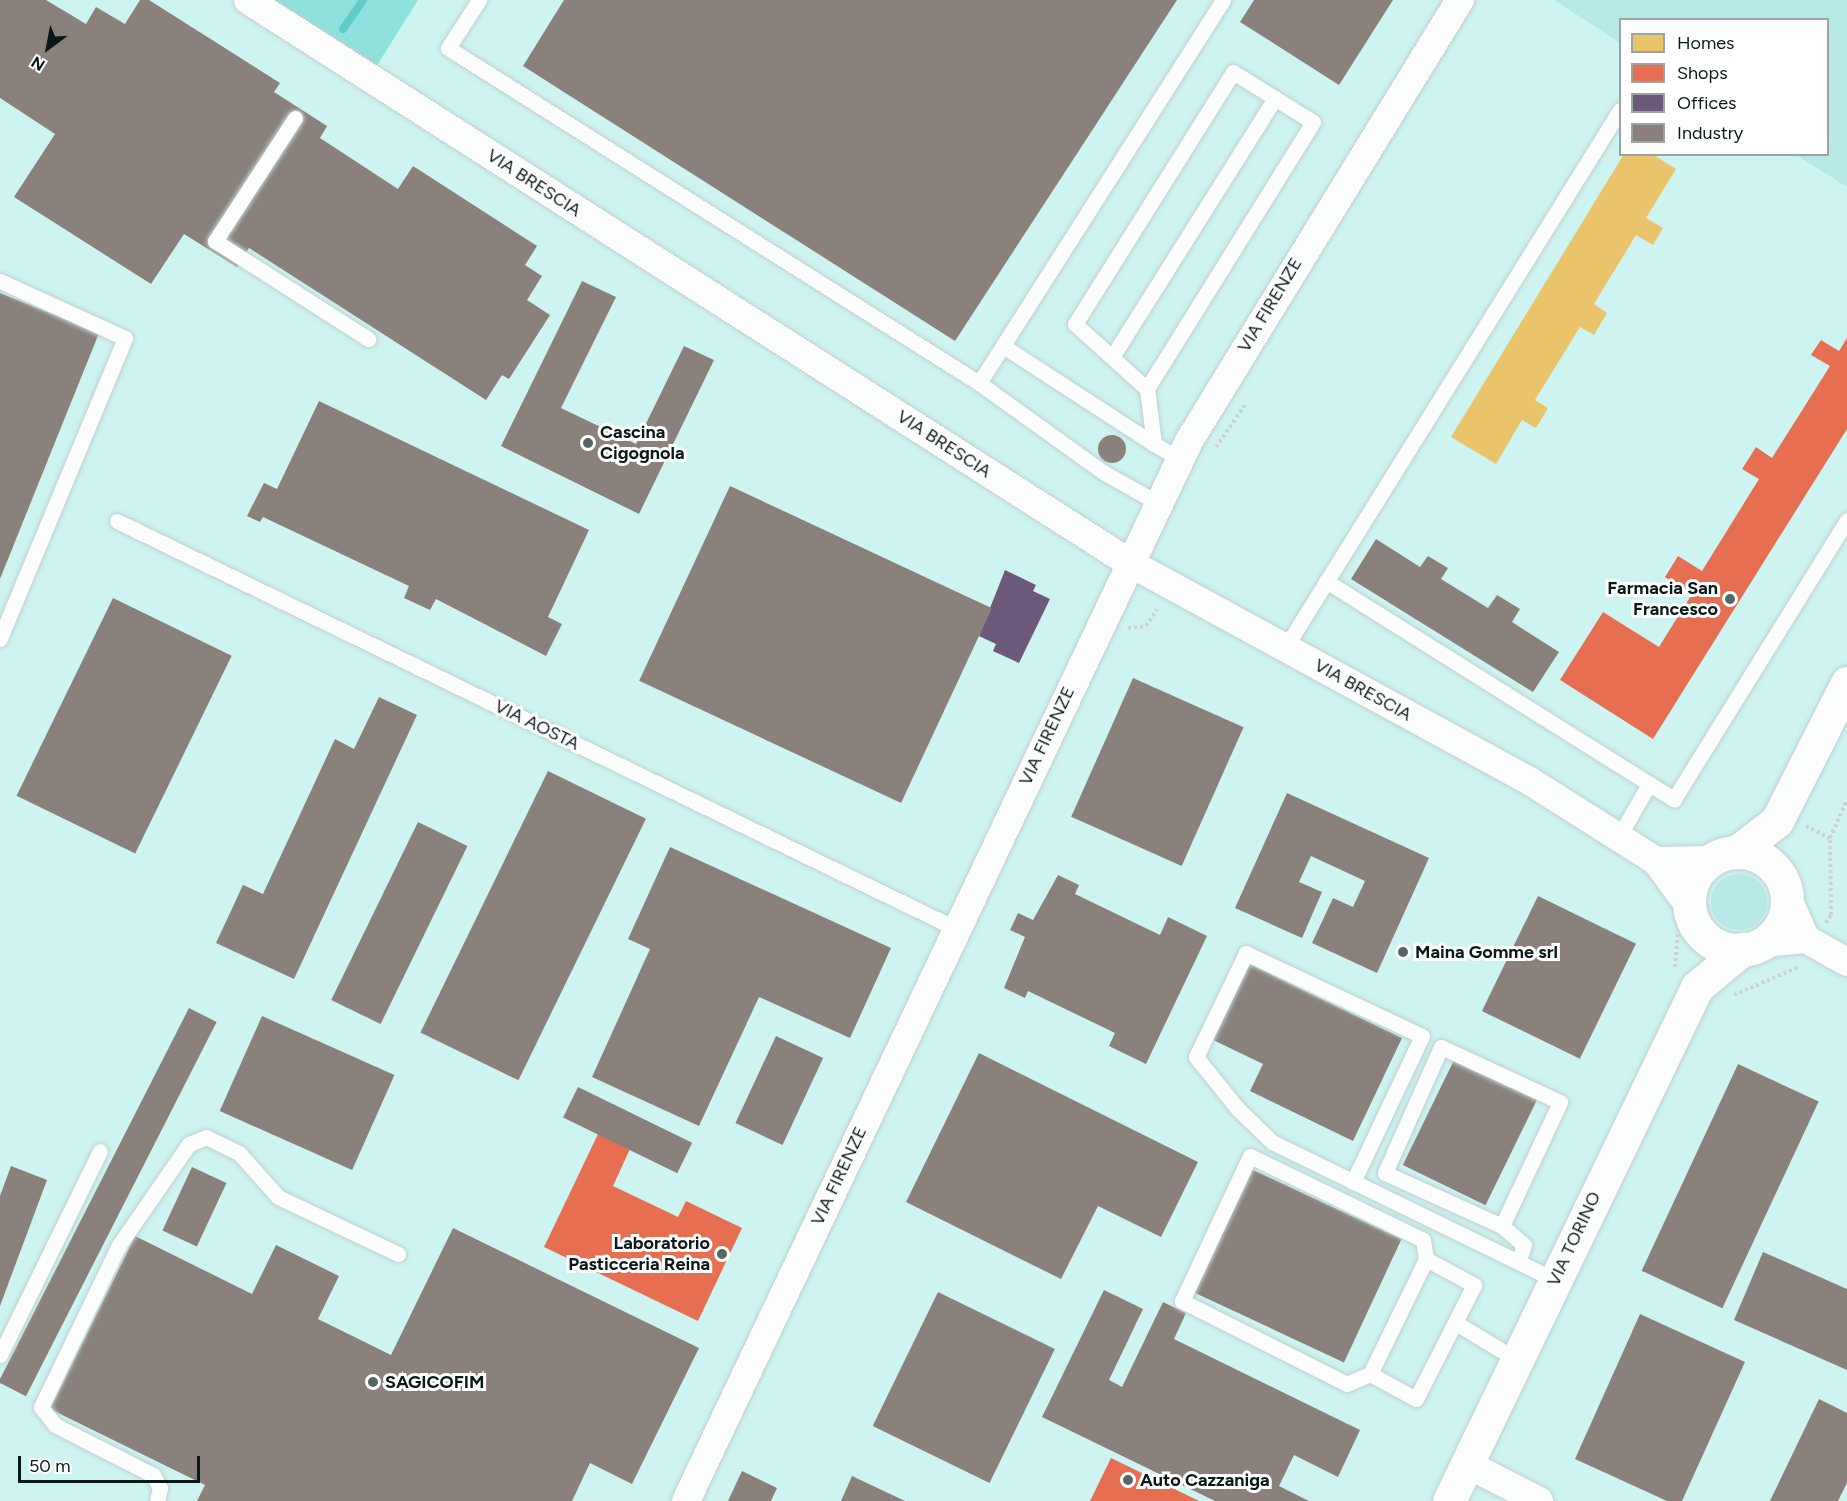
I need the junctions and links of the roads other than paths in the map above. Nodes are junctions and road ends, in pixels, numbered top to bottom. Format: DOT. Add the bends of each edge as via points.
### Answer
graph roads {
  1 [pos="248,0"];
  2 [pos="479,0"];
  3 [pos="1222,0"];
  4 [pos="1460,0"];
  5 [pos="1275,98"];
  6 [pos="1619,112"];
  7 [pos="295,118"];
  8 [pos="0,281"];
  9 [pos="368,339"];
  10 [pos="1003,345"];
  11 [pos="1112,357"];
  12 [pos="979,383"];
  13 [pos="1147,389"];
  14 [pos="1154,444"];
  15 [pos="1180,459"];
  16 [pos="1158,503"];
  17 [pos="1847,520"];
  18 [pos="117,521"];
  19 [pos="1128,562"];
  20 [pos="1326,581"];
  21 [pos="0,639"];
  22 [pos="1285,648"];
  23 [pos="1847,683"];
  24 [pos="1649,784"];
  25 [pos="1777,821"];
  26 [pos="1618,838"];
  27 [pos="1724,856"];
  28 [pos="1656,861"];
  29 [pos="1783,886"];
  30 [pos="1688,919"];
  31 [pos="957,928"];
  32 [pos="1810,941"];
  33 [pos="1753,946"];
  34 [pos="1847,962"];
  35 [pos="1699,983"];
  36 [pos="100,1151"];
  37 [pos="1353,1182"];
  38 [pos="1502,1226"];
  39 [pos="398,1254"];
  40 [pos="1426,1259"];
  41 [pos="1518,1262"];
  42 [pos="1555,1280"];
  43 [pos="1456,1323"];
  44 [pos="0,1355"];
  45 [pos="1517,1359"];
  46 [pos="1370,1374"];
  47 [pos="1467,1464"];
  48 [pos="157,1501"];
  49 [pos="686,1501"];
  50 [pos="1449,1501"];
  51 [pos="1539,1501"];
  1 -- 19 [label="street, VIA BRESCIA"];
  2 -- 12 [label="lane" via="448,48"];
  3 -- 10 [label="lane"];
  4 -- 15 [label="street, VIA FIRENZE"];
  5 -- 11 [label="lane"];
  5 -- 11 [label="lane" via="1233,72 1075,324"];
  5 -- 13 [label="lane" via="1313,122"];
  6 -- 20 [label="lane"];
  7 -- 9 [label="lane" via="215,241"];
  8 -- 21 [label="lane" via="124,338"];
  10 -- 12 [label="lane"];
  10 -- 14 [label="lane"];
  11 -- 13 [label="lane"];
  12 -- 16 [label="lane" via="1103,472"];
  13 -- 14 [label="lane"];
  14 -- 15 [label="lane"];
  15 -- 16 [label="street, VIA FIRENZE"];
  16 -- 19 [label="street, VIA FIRENZE"];
  17 -- 24 [label="lane" via="1674,799"];
  18 -- 31 [label="lane, VIA AOSTA"];
  19 -- 22 [label="street, VIA BRESCIA"];
  19 -- 31 [label="street, VIA FIRENZE"];
  20 -- 22 [label="lane"];
  20 -- 24 [label="lane"];
  22 -- 26 [label="street, VIA BRESCIA" via="1528,780"];
  23 -- 25 [label="street, VIA TORINO"];
  24 -- 26 [label="lane"];
  25 -- 27 [label="street, VIA TORINO"];
  25 -- 29 [label="street, VIA TORINO"];
  26 -- 28 [label="street, VIA BRESCIA"];
  27 -- 28 [label="street"];
  27 -- 29 [label="street" via="1761,857"];
  27 -- 30 [label="street, VIA TORINO" via="1692,885"];
  28 -- 30 [label="street, VIA BRESCIA"];
  29 -- 32 [label="street"];
  29 -- 33 [label="street, VIA TORINO" via="1779,929"];
  30 -- 33 [label="street" via="1713,943"];
  30 -- 35 [label="street, VIA TORINO"];
  31 -- 49 [label="street, VIA FIRENZE"];
  32 -- 33 [label="street"];
  32 -- 34 [label="street"];
  33 -- 35 [label="street, VIA TORINO"];
  35 -- 42 [label="street, VIA TORINO"];
  36 -- 44 [label="lane"];
  37 -- 37 [label="lane" via="1272,1142 1196,1057 1245,953 1422,1036"];
  37 -- 41 [label="lane"];
  38 -- 38 [label="lane" via="1385,1173 1442,1047 1560,1102"];
  38 -- 41 [label="lane" via="1524,1245"];
  39 -- 48 [label="lane" via="278,1197 239,1153 206,1137 189,1144 120,1245 41,1407 55,1425 153,1474 160,1488"];
  40 -- 43 [label="lane" via="1474,1285"];
  40 -- 46 [label="lane"];
  40 -- 46 [label="lane" via="1423,1240 1250,1156 1182,1301 1347,1384"];
  41 -- 42 [label="lane"];
  42 -- 45 [label="street, VIA TORINO"];
  43 -- 45 [label="lane"];
  43 -- 46 [label="lane" via="1416,1399"];
  45 -- 47 [label="street, VIA TORINO"];
  47 -- 50 [label="street, VIA TORINO"];
  47 -- 51 [label="street"];
}
